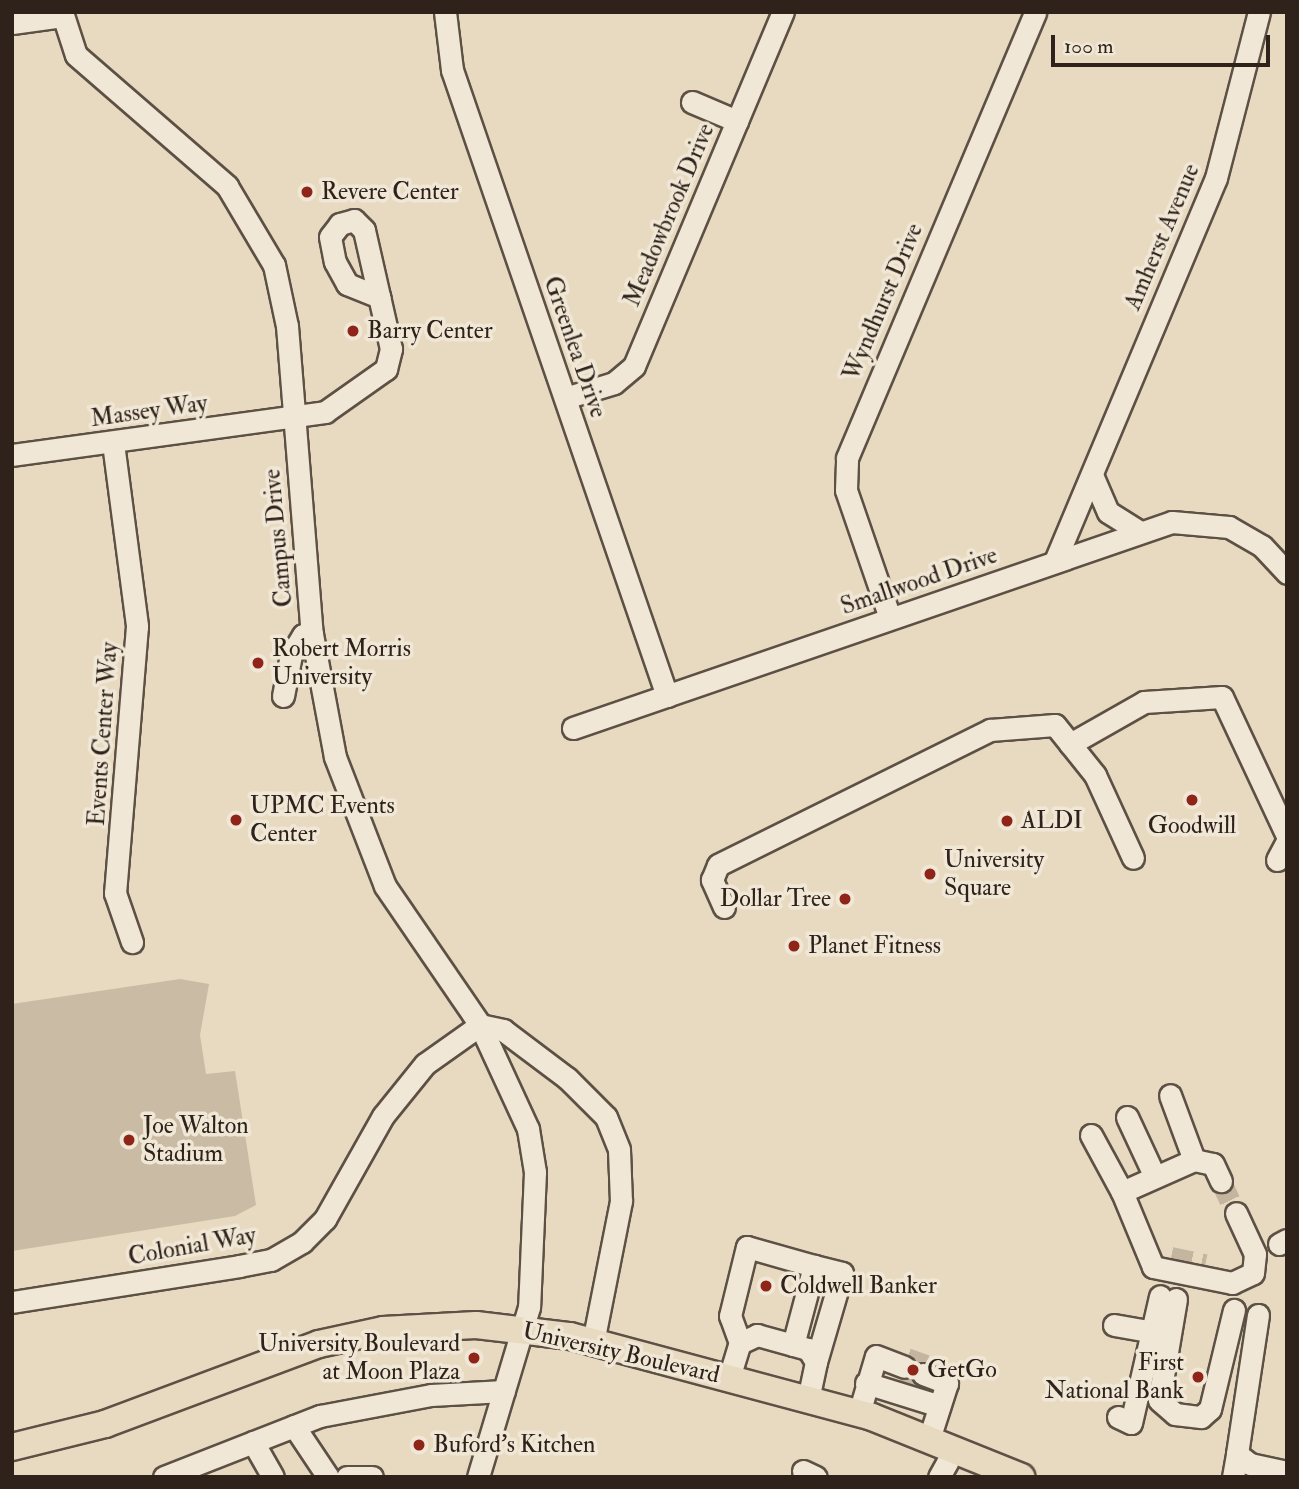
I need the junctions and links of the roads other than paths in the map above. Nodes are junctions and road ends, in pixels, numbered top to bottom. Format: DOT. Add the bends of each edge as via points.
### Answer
graph roads {
  1 [pos="445,12"];
  2 [pos="783,12"];
  3 [pos="1035,12"];
  4 [pos="1259,12"];
  5 [pos="62,14"];
  6 [pos="12,23"];
  7 [pos="692,102"];
  8 [pos="737,121"];
  9 [pos="379,297"];
  10 [pos="565,398"];
  11 [pos="293,417"];
  12 [pos="113,443"];
  13 [pos="12,455"];
  14 [pos="1091,475"];
  15 [pos="1140,532"];
  16 [pos="1055,561"];
  17 [pos="1284,565"];
  18 [pos="890,618"];
  19 [pos="312,634"];
  20 [pos="283,696"];
  21 [pos="667,696"];
  22 [pos="573,728"];
  23 [pos="1070,744"];
  24 [pos="1284,846"];
  25 [pos="1133,858"];
  26 [pos="724,906"];
  27 [pos="132,942"];
  28 [pos="480,1025"];
  29 [pos="1170,1095"];
  30 [pos="1127,1117"];
  31 [pos="1091,1135"];
  32 [pos="1194,1160"];
  33 [pos="1155,1177"];
  34 [pos="1221,1181"];
  35 [pos="1122,1192"];
  36 [pos="1236,1213"];
  37 [pos="1147,1251"];
  38 [pos="1171,1257"];
  39 [pos="1205,1264"];
  40 [pos="814,1266"];
  41 [pos="1253,1273"];
  42 [pos="12,1302"];
  43 [pos="1234,1310"];
  44 [pos="1258,1315"];
  45 [pos="1114,1325"];
  46 [pos="1152,1332"];
  47 [pos="520,1336"];
  48 [pos="593,1342"];
  49 [pos="740,1343"];
  50 [pos="793,1345"];
  51 [pos="816,1362"];
  52 [pos="729,1378"];
  53 [pos="866,1383"];
  54 [pos="504,1391"];
  55 [pos="808,1400"];
  56 [pos="940,1406"];
  57 [pos="859,1413"];
  58 [pos="1118,1417"];
  59 [pos="294,1426"];
  60 [pos="930,1436"];
  61 [pos="253,1442"];
  62 [pos="12,1447"];
  63 [pos="1237,1454"];
  64 [pos="12,1463"];
  65 [pos="944,1469"];
  66 [pos="1287,1472"];
  67 [pos="998,1474"];
  68 [pos="165,1477"];
  69 [pos="273,1477"];
  70 [pos="328,1477"];
  71 [pos="347,1477"];
  72 [pos="372,1477"];
  73 [pos="478,1477"];
  74 [pos="1233,1477"];
  1 -- 10 [label="street, Greenlea Drive" via="452,70"];
  2 -- 8 [label="street, Meadowbrook Drive"];
  3 -- 18 [label="street, Wyndhurst Drive" via="847,458 846,490"];
  4 -- 14 [label="street, Amherst Avenue" via="1216,178"];
  5 -- 6 [label="street"];
  5 -- 11 [label="street, Campus Drive" via="68,41 88,68 204,163 248,213 281,289"];
  7 -- 8 [label="street"];
  8 -- 10 [label="street, Meadowbrook Drive" via="634,366 614,383"];
  9 -- 11 [label="street, Massey Way" via="391,349 386,369 325,412"];
  10 -- 21 [label="street, Greenlea Drive"];
  11 -- 12 [label="street, Massey Way"];
  11 -- 19 [label="street, Campus Drive"];
  12 -- 13 [label="street, Massey Way"];
  12 -- 27 [label="street, Events Center Way" via="137,626 114,893"];
  14 -- 15 [label="street" via="1108,512"];
  14 -- 16 [label="street, Amherst Avenue"];
  15 -- 16 [label="street, Smallwood Drive"];
  15 -- 17 [label="street, Smallwood Drive" via="1172,522 1219,524 1252,539"];
  16 -- 18 [label="street, Smallwood Drive"];
  18 -- 21 [label="street, Smallwood Drive"];
  19 -- 20 [label="street" via="303,635 292,655"];
  19 -- 28 [label="street, Campus Drive" via="335,757 357,824 399,911"];
  21 -- 22 [label="street, Smallwood Drive"];
  23 -- 24 [label="street" via="1144,702 1222,697"];
  23 -- 25 [label="street" via="1094,775"];
  23 -- 26 [label="street" via="1055,725 990,730 718,865 712,880"];
  28 -- 42 [label="street, Colonial Way" via="425,1064 383,1116 325,1219 302,1242 249,1264"];
  28 -- 47 [label="street, Campus Drive" via="513,1085 535,1172 535,1251"];
  28 -- 48 [label="street" via="503,1030 567,1077 606,1117 619,1150 621,1201"];
  29 -- 32 [label="street"];
  30 -- 33 [label="street"];
  31 -- 35 [label="street"];
  32 -- 33 [label="street"];
  32 -- 34 [label="street" via="1213,1164"];
  33 -- 35 [label="street"];
  35 -- 37 [label="street"];
  36 -- 41 [label="street" via="1255,1254"];
  37 -- 38 [label="street"];
  37 -- 41 [label="street" via="1153,1267 1232,1283"];
  39 -- 41 [label="street"];
  40 -- 49 [label="street" via="747,1247 730,1315"];
  40 -- 50 [label="street"];
  40 -- 51 [label="street" via="842,1273"];
  43 -- 46 [label="street" via="1210,1409 1201,1417 1175,1413 1160,1400 1168,1297"];
  44 -- 63 [label="street"];
  45 -- 46 [label="street"];
  46 -- 58 [label="street" via="1131,1423"];
  47 -- 48 [label="main road, University Boulevard"];
  47 -- 54 [label="street, Campus Drive"];
  47 -- 62 [label="main road, University Boulevard" via="444,1325 350,1336 105,1424"];
  47 -- 64 [label="main road, University Boulevard" via="355,1352 104,1441"];
  47 -- 65 [label="main road, University Boulevard" via="708,1390"];
  48 -- 52 [label="main road, University Boulevard"];
  49 -- 50 [label="street" via="757,1335"];
  49 -- 52 [label="street"];
  50 -- 51 [label="street" via="808,1349"];
  51 -- 55 [label="street"];
  52 -- 55 [label="main road, University Boulevard"];
  53 -- 56 [label="street"];
  53 -- 56 [label="street" via="876,1356 947,1383"];
  53 -- 57 [label="street"];
  54 -- 59 [label="street" via="430,1395"];
  54 -- 73 [label="street, Campus Drive"];
  55 -- 57 [label="main road, University Boulevard"];
  56 -- 60 [label="street"];
  57 -- 60 [label="main road, University Boulevard"];
  59 -- 61 [label="street"];
  59 -- 70 [label="street"];
  60 -- 67 [label="main road, University Boulevard"];
  61 -- 68 [label="street"];
  61 -- 69 [label="street"];
  63 -- 66 [label="street" via="1250,1465"];
  63 -- 74 [label="street"];
  65 -- 67 [label="main road, University Boulevard"];
  71 -- 72 [label="street"];
}
